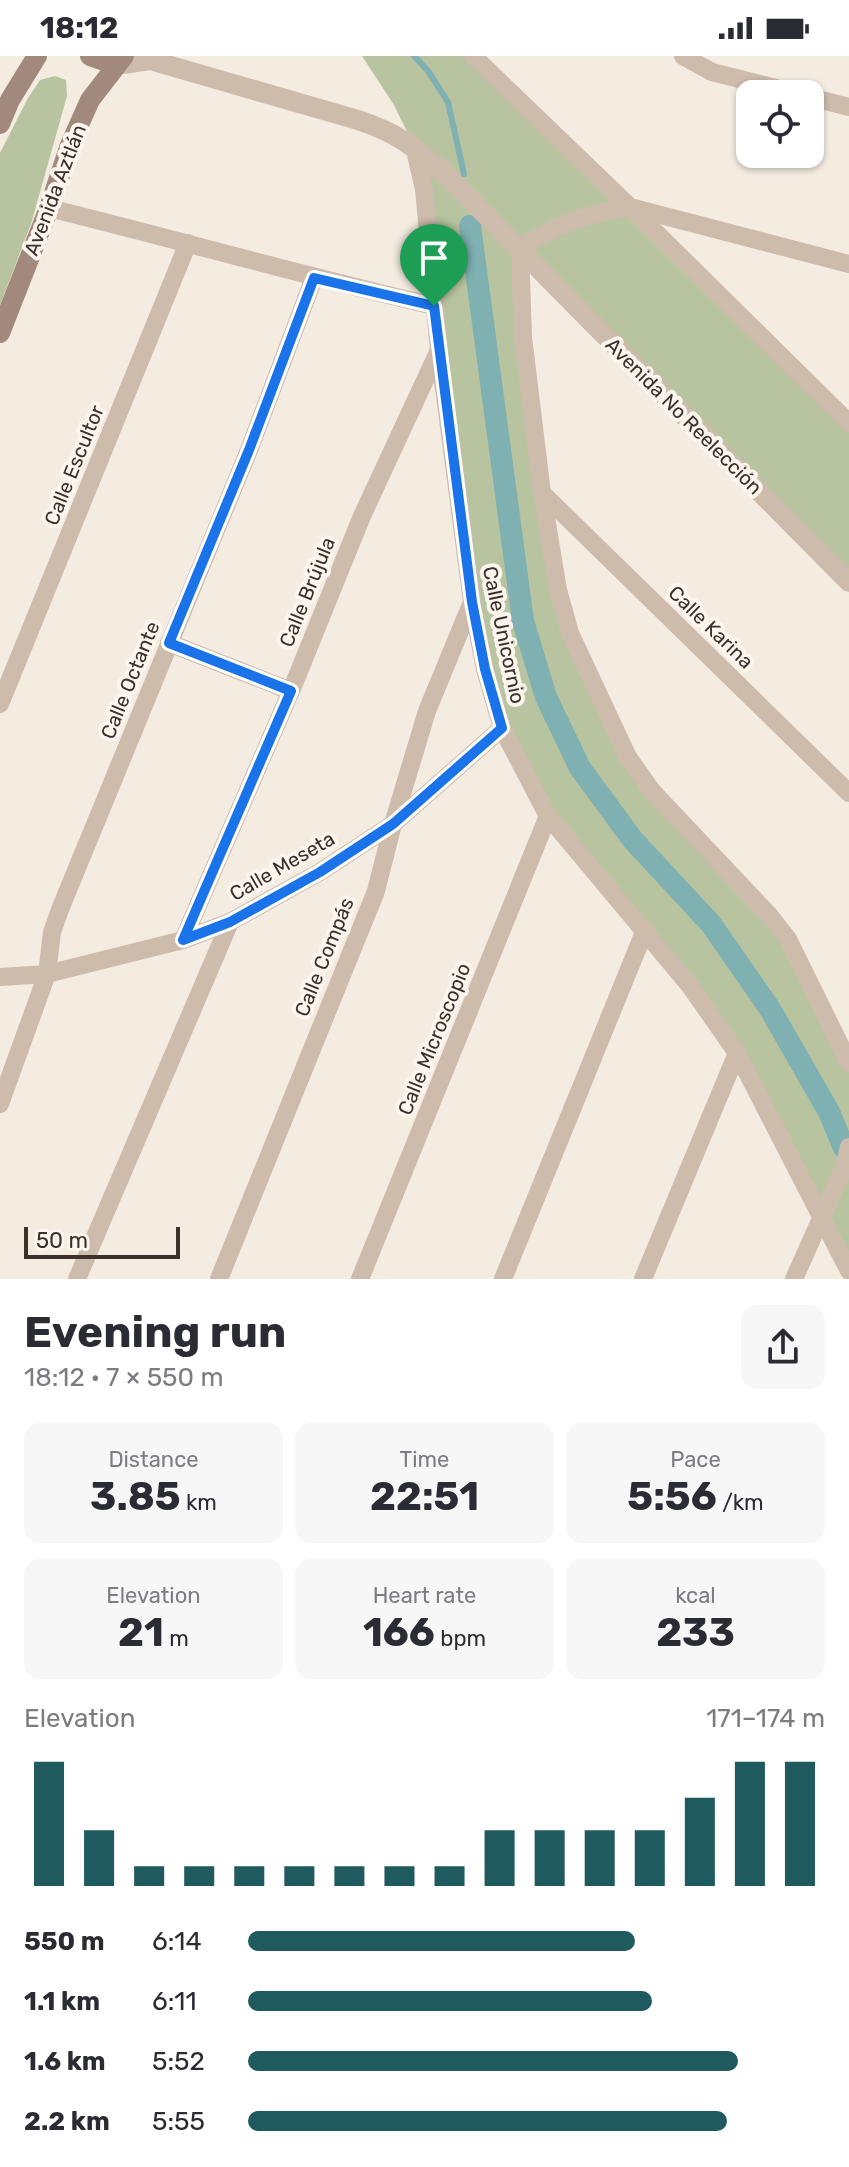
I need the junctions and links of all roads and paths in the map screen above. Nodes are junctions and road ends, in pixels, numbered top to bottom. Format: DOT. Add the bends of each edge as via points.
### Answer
graph roads {
  1 [pos="37,56"];
  2 [pos="90,56"];
  3 [pos="473,56"];
  4 [pos="683,56"];
  5 [pos="149,58"];
  6 [pos="120,60"];
  7 [pos="744,80"];
  8 [pos="824,101"];
  9 [pos="849,107"];
  10 [pos="0,124"];
  11 [pos="414,146"];
  12 [pos="630,207"];
  13 [pos="49,208"];
  14 [pos="188,243"];
  15 [pos="520,249"];
  16 [pos="849,264"];
  17 [pos="314,278"];
  18 [pos="434,306"];
  19 [pos="0,333"];
  20 [pos="439,350"];
  21 [pos="848,421"];
  22 [pos="542,493"];
  23 [pos="849,582"];
  24 [pos="472,602"];
  25 [pos="169,643"];
  26 [pos="291,691"];
  27 [pos="0,704"];
  28 [pos="502,728"];
  29 [pos="849,793"];
  30 [pos="548,816"];
  31 [pos="393,824"];
  32 [pos="230,922"];
  33 [pos="645,930"];
  34 [pos="183,940"];
  35 [pos="47,974"];
  36 [pos="0,977"];
  37 [pos="737,1053"];
  38 [pos="849,1063"];
  39 [pos="0,1104"];
  40 [pos="849,1147"];
  41 [pos="821,1217"];
  42 [pos="849,1271"];
  43 [pos="77,1279"];
  44 [pos="219,1279"];
  45 [pos="360,1279"];
  46 [pos="503,1279"];
  47 [pos="643,1279"];
  48 [pos="794,1279"];
  1 -- 10 [label="main road"];
  2 -- 6 [label="main road, Avenida No Reelección"];
  3 -- 12 [label="street"];
  4 -- 7 [label="street" via="712,72"];
  5 -- 6 [label="street, Avenida No Reelección"];
  5 -- 11 [label="street, Avenida No Reelección" via="358,120"];
  6 -- 13 [label="main road, Avenida Aztlán" via="90,100"];
  8 -- 9 [label="street"];
  11 -- 15 [label="street, Avenida No Reelección"];
  11 -- 18 [label="street, Calle Unicornio" via="424,189"];
  12 -- 15 [label="street" via="571,220"];
  12 -- 16 [label="street"];
  12 -- 21 [label="street"];
  13 -- 14 [label="street"];
  13 -- 19 [label="main road, Avenida Aztlán"];
  14 -- 17 [label="street"];
  14 -- 27 [label="street, Calle Escultor"];
  15 -- 22 [label="street" via="523,337"];
  15 -- 23 [label="street, Avenida No Reelección"];
  17 -- 18 [label="street"];
  17 -- 25 [label="street, Calle Octante"];
  18 -- 20 [label="street, Calle Unicornio"];
  20 -- 24 [label="street, Calle Unicornio"];
  20 -- 26 [label="street, Calle Brújula" via="362,516"];
  22 -- 29 [label="street, Calle Karina"];
  22 -- 38 [label="street" via="570,633 628,757 652,791 788,939"];
  24 -- 28 [label="street, Calle Unicornio"];
  24 -- 31 [label="street, Calle Compás" via="427,711"];
  25 -- 26 [label="street"];
  25 -- 35 [label="street, Calle Octante" via="61,907"];
  26 -- 34 [label="street, Calle Brújula"];
  28 -- 30 [label="street, Calle Unicornio"];
  28 -- 31 [label="street, Calle Meseta"];
  30 -- 33 [label="street, Calle Unicornio"];
  30 -- 45 [label="street, Calle Microscopio"];
  31 -- 32 [label="street, Calle Meseta"];
  31 -- 44 [label="street, Calle Compás" via="376,891"];
  32 -- 34 [label="street, Calle Meseta"];
  32 -- 43 [label="street"];
  33 -- 37 [label="street, Calle Unicornio"];
  33 -- 46 [label="street"];
  34 -- 35 [label="street, Calle Meseta"];
  35 -- 36 [label="street, Calle Meseta"];
  35 -- 39 [label="street, Calle Octante"];
  37 -- 41 [label="street, Calle Unicornio"];
  37 -- 47 [label="street"];
  40 -- 41 [label="street"];
  41 -- 42 [label="street, Calle Unicornio"];
  41 -- 48 [label="street"];
}
